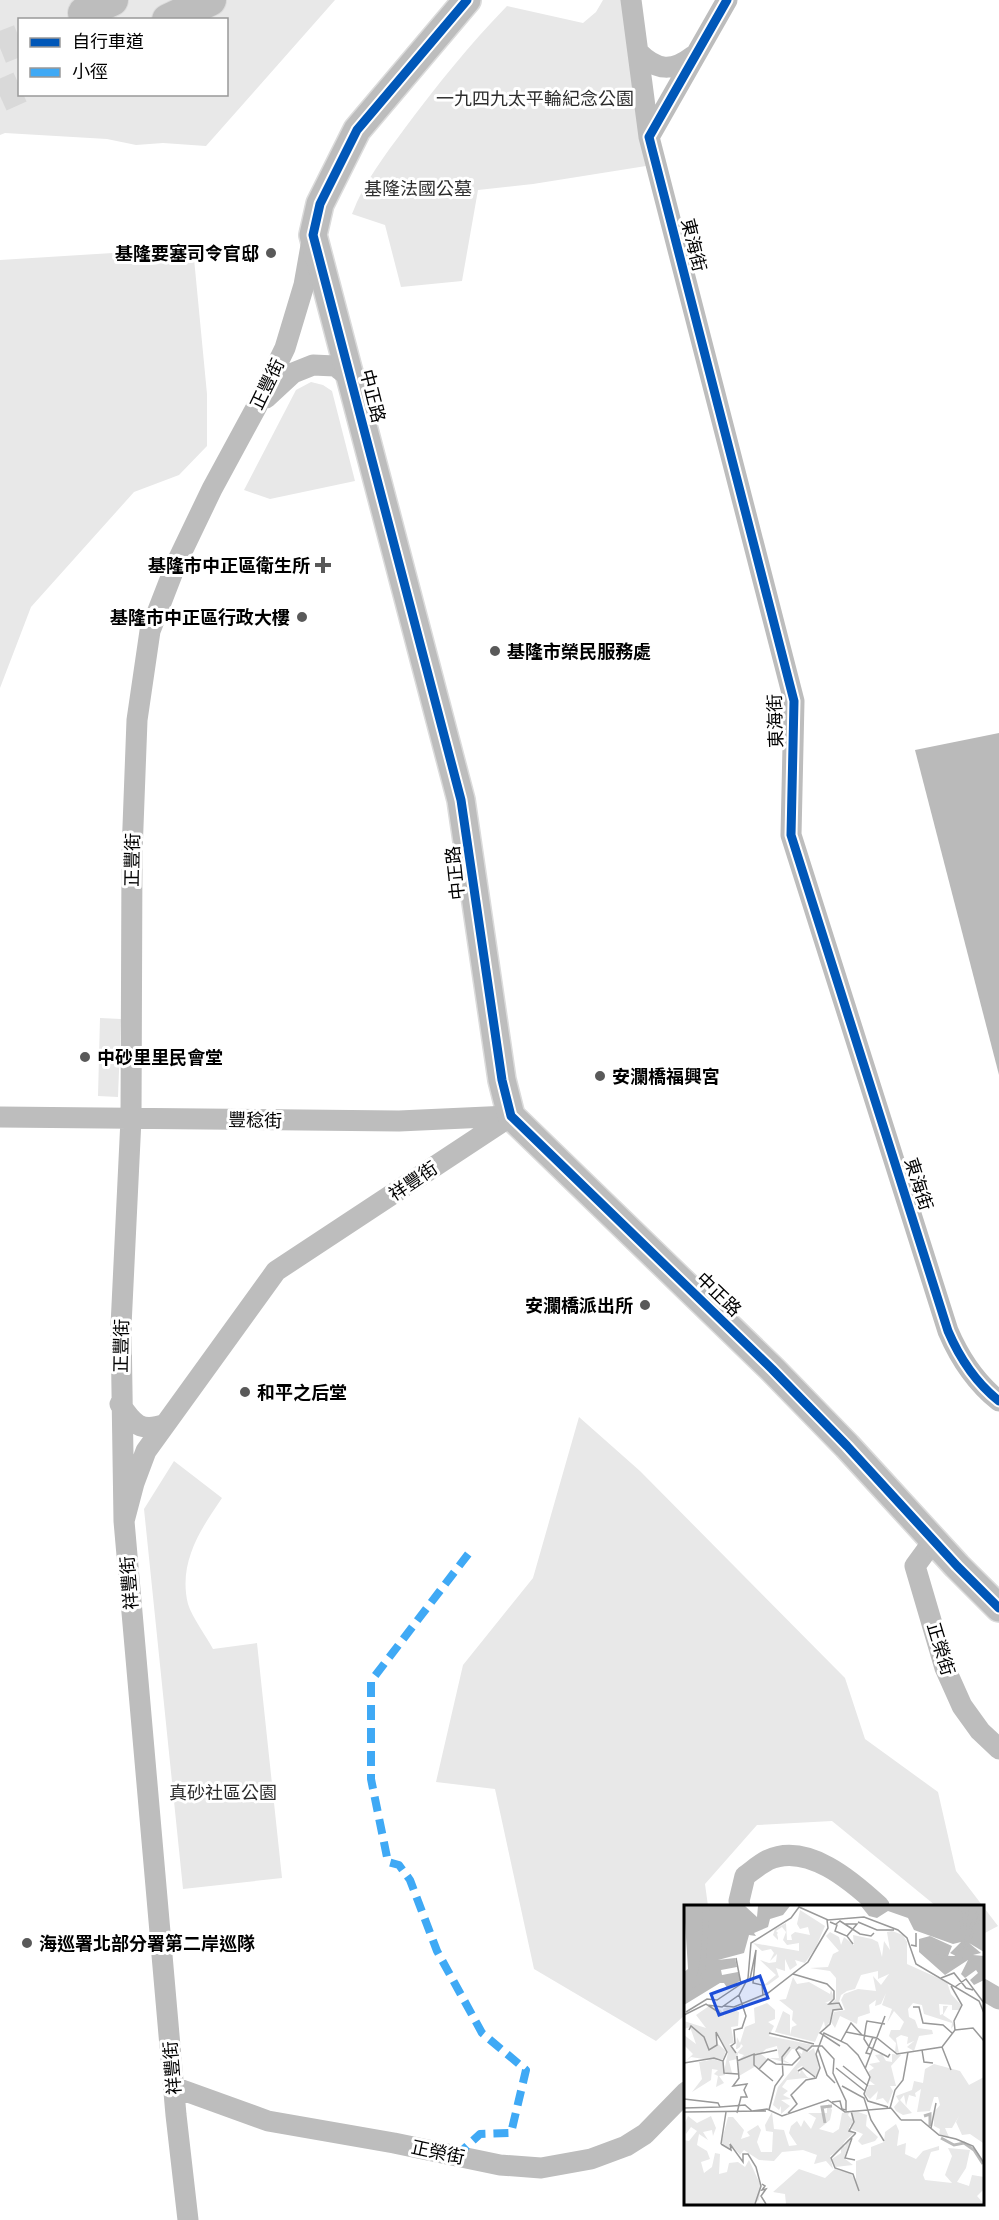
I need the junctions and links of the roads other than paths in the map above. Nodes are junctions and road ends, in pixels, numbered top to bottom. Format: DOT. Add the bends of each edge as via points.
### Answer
graph roads {
  1 [pos="112,0"];
  2 [pos="210,0"];
  3 [pos="467,0"];
  4 [pos="631,0"];
  5 [pos="727,0"];
  6 [pos="84,13"];
  7 [pos="172,18"];
  8 [pos="638,52"];
  9 [pos="693,56"];
  10 [pos="649,137"];
  11 [pos="313,235"];
  12 [pos="352,379"];
  13 [pos="257,406"];
  14 [pos="511,1116"];
  15 [pos="0,1117"];
  16 [pos="131,1119"];
  17 [pos="999,1401"];
  18 [pos="120,1404"];
  19 [pos="165,1424"];
  20 [pos="124,1521"];
  21 [pos="934,1540"];
  22 [pos="999,1608"];
  23 [pos="999,1749"];
  24 [pos="740,1905"];
  25 [pos="878,1905"];
  26 [pos="984,1990"];
  27 [pos="999,1999"];
  28 [pos="174,2087"];
  29 [pos="684,2094"];
  30 [pos="188,2220"];
  1 -- 6 [label="highway"];
  2 -- 7 [label="highway"];
  3 -- 11 [label="main road, 中正路" via="357,130 320,204"];
  4 -- 8 [label="street, 東海街"];
  5 -- 9 [label="street"];
  8 -- 9 [label="street" via="647,62 669,68"];
  8 -- 10 [label="street, 東海街"];
  9 -- 10 [label="street"];
  10 -- 17 [label="street, 東海街" via="794,701 791,835 948,1331 976,1380"];
  11 -- 12 [label="main road, 中正路"];
  11 -- 13 [label="street, 正豐街" via="304,285 285,348"];
  12 -- 13 [label="street" via="335,366 313,365 293,373"];
  12 -- 14 [label="main road, 中正路" via="461,800 502,1080"];
  13 -- 16 [label="street, 正豐街" via="176,564 150,630 135,753"];
  14 -- 16 [label="street, 豐稔街" via="399,1121"];
  14 -- 19 [label="street, 祥豐街" via="276,1271"];
  14 -- 21 [label="main road, 中正路" via="772,1369"];
  15 -- 16 [label="street, 豐稔街"];
  16 -- 18 [label="street, 正豐街"];
  18 -- 19 [label="street" via="129,1418 146,1428"];
  18 -- 20 [label="street, 正豐街"];
  19 -- 20 [label="street, 祥豐街" via="146,1451"];
  20 -- 28 [label="street, 祥豐街"];
  21 -- 22 [label="main road, 中正路"];
  21 -- 23 [label="street, 正榮街" via="915,1566 945,1668 962,1706"];
  24 -- 25 [label="street" via="745,1876 769,1860 798,1854 827,1866"];
  26 -- 27 [label="street"];
  28 -- 29 [label="street, 正榮街" via="268,2121 500,2165 541,2168 591,2159 626,2146 645,2134"];
  28 -- 30 [label="street, 祥豐街"];
}
